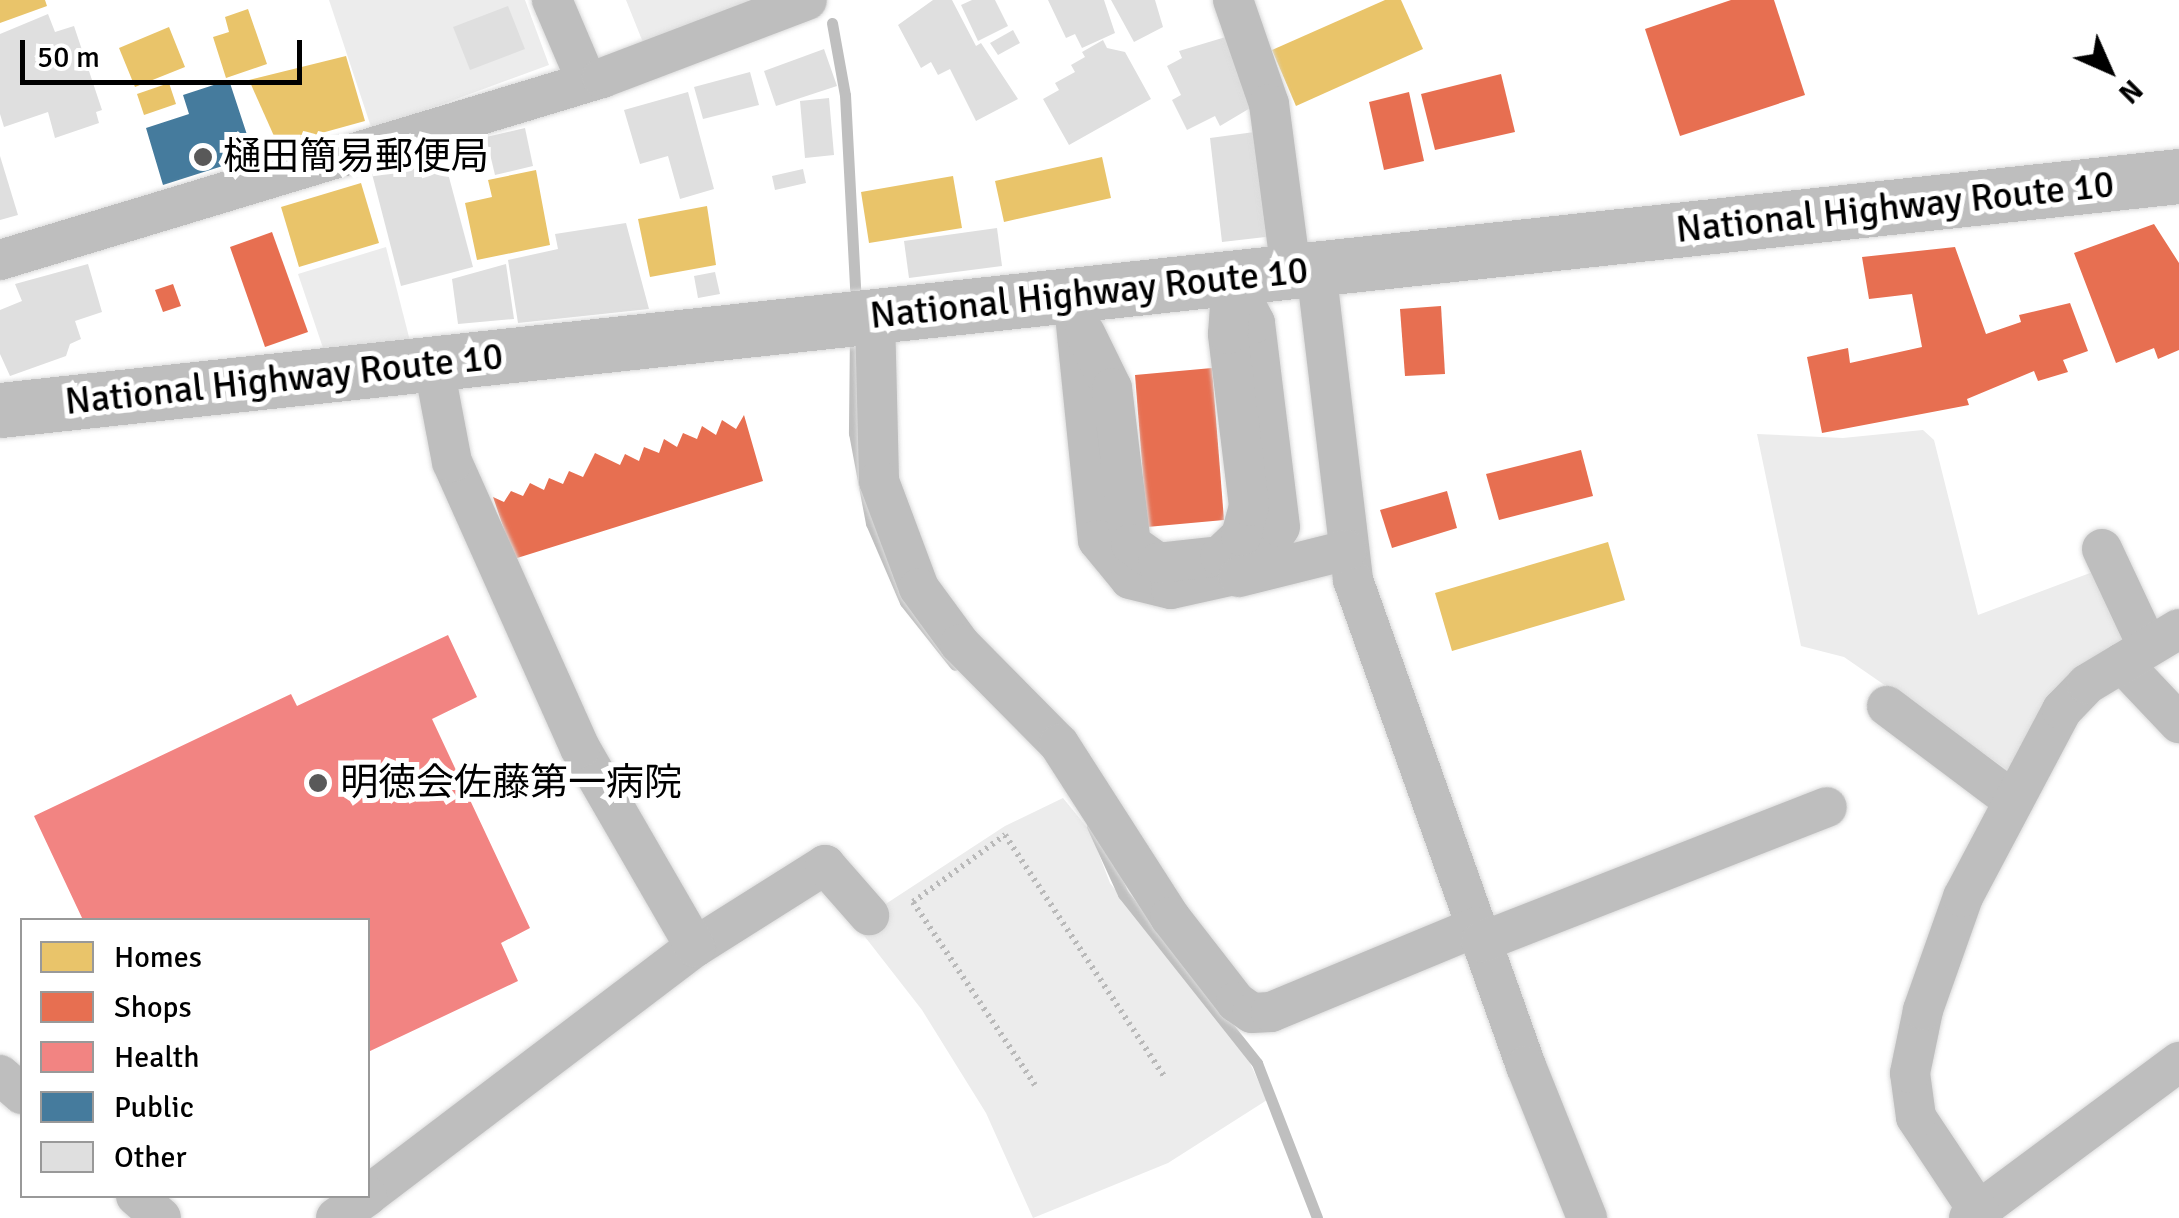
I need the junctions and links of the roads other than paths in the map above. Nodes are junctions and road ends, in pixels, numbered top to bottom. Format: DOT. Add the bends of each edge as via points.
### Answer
graph roads {
  1 [pos="552,0"];
  2 [pos="807,0"];
  3 [pos="1233,0"];
  4 [pos="587,82"];
  5 [pos="2179,176"];
  6 [pos="0,260"];
  7 [pos="1303,270"];
  8 [pos="1232,278"];
  9 [pos="1074,306"];
  10 [pos="875,316"];
  11 [pos="433,362"];
  12 [pos="0,410"];
  13 [pos="2102,549"];
  14 [pos="1347,550"];
  15 [pos="1226,580"];
  16 [pos="2150,646"];
  17 [pos="1887,706"];
  18 [pos="2179,723"];
  19 [pos="2012,800"];
  20 [pos="1827,807"];
  21 [pos="869,916"];
  22 [pos="1478,935"];
  23 [pos="695,946"];
  24 [pos="2179,1062"];
  25 [pos="0,1075"];
  26 [pos="20,1092"];
  27 [pos="370,1193"];
  28 [pos="138,1198"];
  29 [pos="363,1198"];
  30 [pos="1977,1216"];
  31 [pos="161,1218"];
  32 [pos="336,1218"];
  33 [pos="1587,1218"];
  1 -- 4 [label="street"];
  2 -- 4 [label="street"];
  3 -- 7 [label="street" via="1270,104"];
  4 -- 6 [label="street"];
  5 -- 7 [label="highway, National Highway Route 10"];
  7 -- 8 [label="highway, National Highway Route 10"];
  7 -- 14 [label="street"];
  8 -- 9 [label="highway, National Highway Route 10"];
  8 -- 9 [label="street" via="1228,334 1248,517 1235,544 1212,559 1158,563 1130,544 1112,388"];
  8 -- 15 [label="street" via="1254,324 1280,528 1260,561"];
  9 -- 10 [label="highway, National Highway Route 10"];
  9 -- 15 [label="street" via="1093,523 1105,555 1130,579 1156,588"];
  10 -- 11 [label="highway, National Highway Route 10"];
  10 -- 22 [label="street" via="877,469 918,588 948,630 1059,744 1170,918 1236,1002 1252,1013 1270,1012"];
  11 -- 12 [label="highway, National Highway Route 10"];
  11 -- 23 [label="street" via="452,462 572,730"];
  13 -- 16 [label="street"];
  14 -- 15 [label="street"];
  14 -- 22 [label="street" via="1372,641"];
  16 -- 18 [label="street"];
  16 -- 19 [label="street" via="2078,690"];
  17 -- 19 [label="street"];
  19 -- 30 [label="street" via="1953,920 1919,1022 1910,1073 1921,1131"];
  20 -- 22 [label="street"];
  21 -- 23 [label="street" via="825,865"];
  22 -- 33 [label="street"];
  23 -- 27 [label="street"];
  24 -- 30 [label="street"];
  25 -- 26 [label="street"];
  28 -- 31 [label="street"];
  29 -- 32 [label="street"];
}
